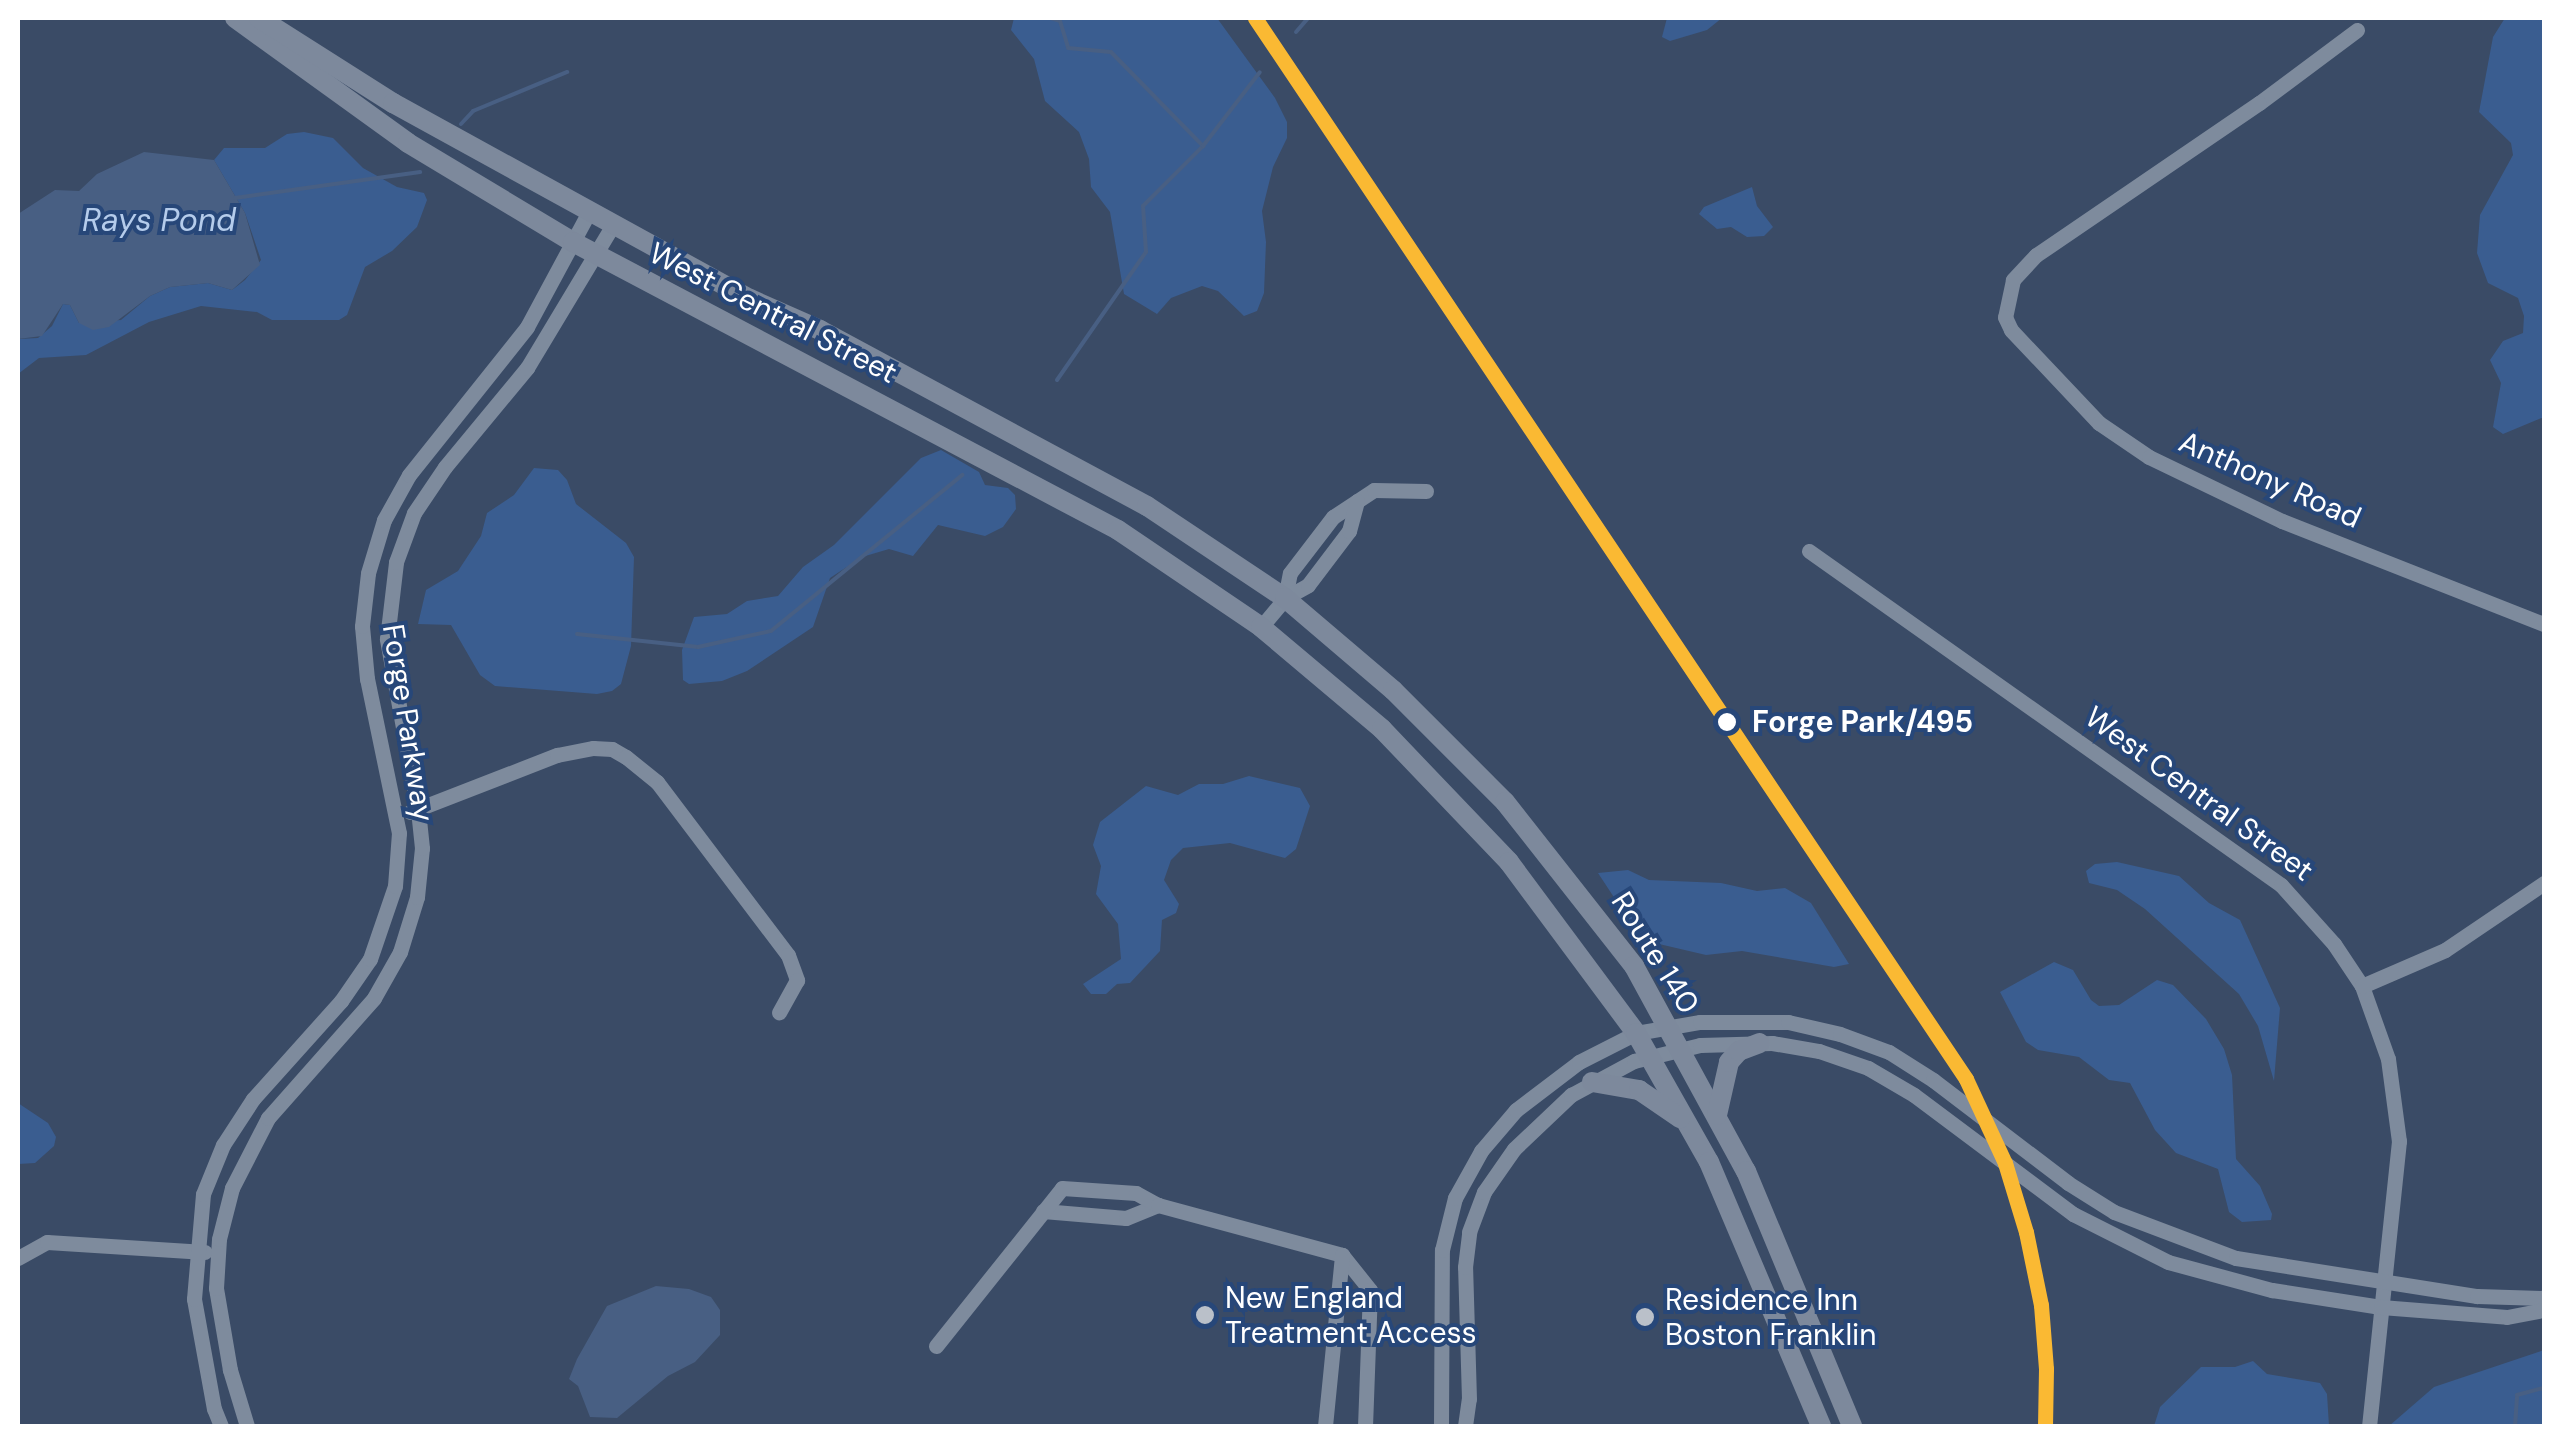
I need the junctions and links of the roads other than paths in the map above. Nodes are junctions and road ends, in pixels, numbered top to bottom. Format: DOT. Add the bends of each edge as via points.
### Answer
graph roads {
  1 [pos="235,18"];
  2 [pos="258,18"];
  3 [pos="2357,30"];
  4 [pos="590,210"];
  5 [pos="614,223"];
  6 [pos="573,242"];
  7 [pos="596,255"];
  8 [pos="1426,490"];
  9 [pos="1810,551"];
  10 [pos="1286,598"];
  11 [pos="2544,624"];
  12 [pos="1261,627"];
  13 [pos="418,810"];
  14 [pos="396,815"];
  15 [pos="2544,883"];
  16 [pos="2362,986"];
  17 [pos="779,1012"];
  18 [pos="1668,1026"];
  19 [pos="1636,1033"];
  20 [pos="1760,1043"];
  21 [pos="1680,1048"];
  22 [pos="1650,1056"];
  23 [pos="1592,1082"];
  24 [pos="1717,1115"];
  25 [pos="1692,1128"];
  26 [pos="1158,1205"];
  27 [pos="1044,1212"];
  28 [pos="195,1252"];
  29 [pos="218,1254"];
  30 [pos="1342,1255"];
  31 [pos="18,1258"];
  32 [pos="2383,1282"];
  33 [pos="2544,1298"];
  34 [pos="2382,1307"];
  35 [pos="2544,1310"];
  36 [pos="936,1346"];
  37 [pos="221,1426"];
  38 [pos="247,1426"];
  39 [pos="1325,1426"];
  40 [pos="1365,1426"];
  41 [pos="1441,1426"];
  42 [pos="1465,1426"];
  43 [pos="1822,1426"];
  44 [pos="1852,1426"];
  45 [pos="2369,1426"];
  1 -- 6 [label="main road, West Central Street" via="408,143"];
  2 -- 4 [label="main road, West Central Street" via="393,102"];
  3 -- 11 [label="street, Anthony Road" via="2036,255 2013,280 2004,317 2099,423 2149,457 2282,521"];
  4 -- 5 [label="main road, West Central Street"];
  4 -- 6 [label="street, Forge Parkway"];
  5 -- 7 [label="street, Forge Parkway"];
  5 -- 10 [label="main road, West Central Street" via="1130,497"];
  6 -- 7 [label="main road, West Central Street"];
  6 -- 14 [label="street, Forge Parkway" via="527,327 408,474 384,520 362,626"];
  7 -- 12 [label="main road, West Central Street" via="1118,530"];
  7 -- 13 [label="street, Forge Parkway" via="527,368 437,478 400,549 387,639"];
  8 -- 10 [label="street" via="1374,490 1334,517 1290,573"];
  9 -- 16 [label="street, West Central Street" via="2281,885"];
  10 -- 12 [label="street"];
  10 -- 18 [label="main road, Route 140" via="1393,690 1505,802 1604,924"];
  12 -- 19 [label="main road, Route 140" via="1382,729 1456,803 1543,904"];
  13 -- 14 [label="street"];
  13 -- 17 [label="street" via="557,756 594,748 626,756 657,782 788,956 797,980"];
  13 -- 29 [label="street, Forge Parkway" via="417,898 400,952 374,998 254,1140 232,1188"];
  14 -- 28 [label="street, Forge Parkway" via="395,886 382,933 348,991 253,1099 223,1145 204,1194"];
  15 -- 16 [label="street" via="2445,950"];
  16 -- 32 [label="street, West Central Street" via="2379,1024 2398,1114"];
  18 -- 19 [label="street"];
  18 -- 21 [label="main road, Route 140"];
  18 -- 32 [label="street" via="1775,1020 1840,1034 1912,1065 2114,1212 2236,1258"];
  19 -- 22 [label="main road, Route 140"];
  19 -- 41 [label="street" via="1536,1093 1497,1130 1466,1174 1442,1250"];
  20 -- 21 [label="street"];
  20 -- 24 [label="main road" via="1730,1062"];
  20 -- 34 [label="street" via="1819,1051 1868,1068 2073,1214 2168,1262 2272,1290"];
  21 -- 22 [label="street"];
  21 -- 24 [label="main road, Route 140"];
  22 -- 23 [label="street"];
  22 -- 25 [label="main road, Route 140"];
  23 -- 25 [label="main road" via="1639,1090"];
  23 -- 42 [label="street" via="1514,1149 1474,1215 1465,1266"];
  24 -- 44 [label="main road, Route 140" via="1779,1245"];
  25 -- 43 [label="main road, Route 140"];
  26 -- 27 [label="street" via="1126,1218"];
  26 -- 27 [label="street" via="1136,1193 1062,1188"];
  26 -- 30 [label="street"];
  27 -- 36 [label="street"];
  28 -- 29 [label="street"];
  28 -- 31 [label="street" via="47,1242"];
  28 -- 37 [label="street, Forge Parkway" via="194,1299"];
  29 -- 38 [label="street, Forge Parkway" via="224,1337"];
  30 -- 39 [label="street"];
  30 -- 40 [label="street" via="1370,1290"];
  32 -- 33 [label="street"];
  32 -- 34 [label="street, West Central Street"];
  34 -- 35 [label="street" via="2507,1317"];
  34 -- 45 [label="street, West Central Street"];
}
